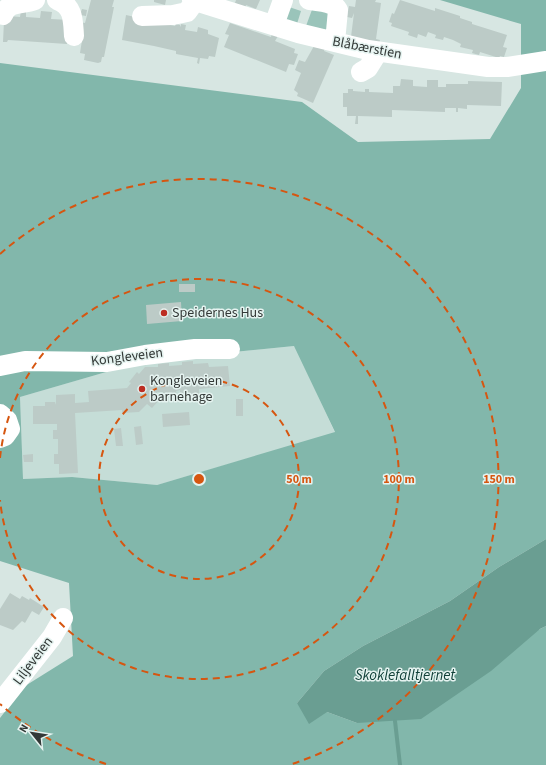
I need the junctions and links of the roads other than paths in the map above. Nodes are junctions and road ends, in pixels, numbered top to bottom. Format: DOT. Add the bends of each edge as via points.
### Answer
graph roads {
  1 [pos="35,0"];
  2 [pos="57,0"];
  3 [pos="194,0"];
  4 [pos="283,0"];
  5 [pos="309,0"];
  6 [pos="3,15"];
  7 [pos="142,16"];
  8 [pos="274,25"];
  9 [pos="74,36"];
  10 [pos="335,42"];
  11 [pos="378,52"];
  12 [pos="427,59"];
  13 [pos="546,61"];
  14 [pos="361,72"];
  15 [pos="456,78"];
  16 [pos="230,349"];
  17 [pos="0,366"];
  18 [pos="0,414"];
  19 [pos="0,438"];
  20 [pos="63,618"];
  21 [pos="0,703"];
  1 -- 6 [label="street" via="10,6"];
  2 -- 9 [label="street" via="68,6 72,13"];
  3 -- 7 [label="street" via="187,12"];
  3 -- 8 [label="street, Blåbærstien"];
  4 -- 8 [label="street"];
  5 -- 10 [label="street" via="336,6 338,10"];
  8 -- 10 [label="street, Blåbærstien"];
  10 -- 11 [label="street, Blåbærstien"];
  11 -- 12 [label="street, Blåbærstien"];
  11 -- 14 [label="street" via="368,68"];
  12 -- 13 [label="street, Blåbærstien" via="488,67"];
  12 -- 15 [label="street"];
  16 -- 17 [label="street, Kongleveien" via="195,349 145,354 107,362 25,361"];
  18 -- 19 [label="street" via="7,420 10,428 5,436"];
  20 -- 21 [label="street, Liljeveien" via="44,648"];
}
